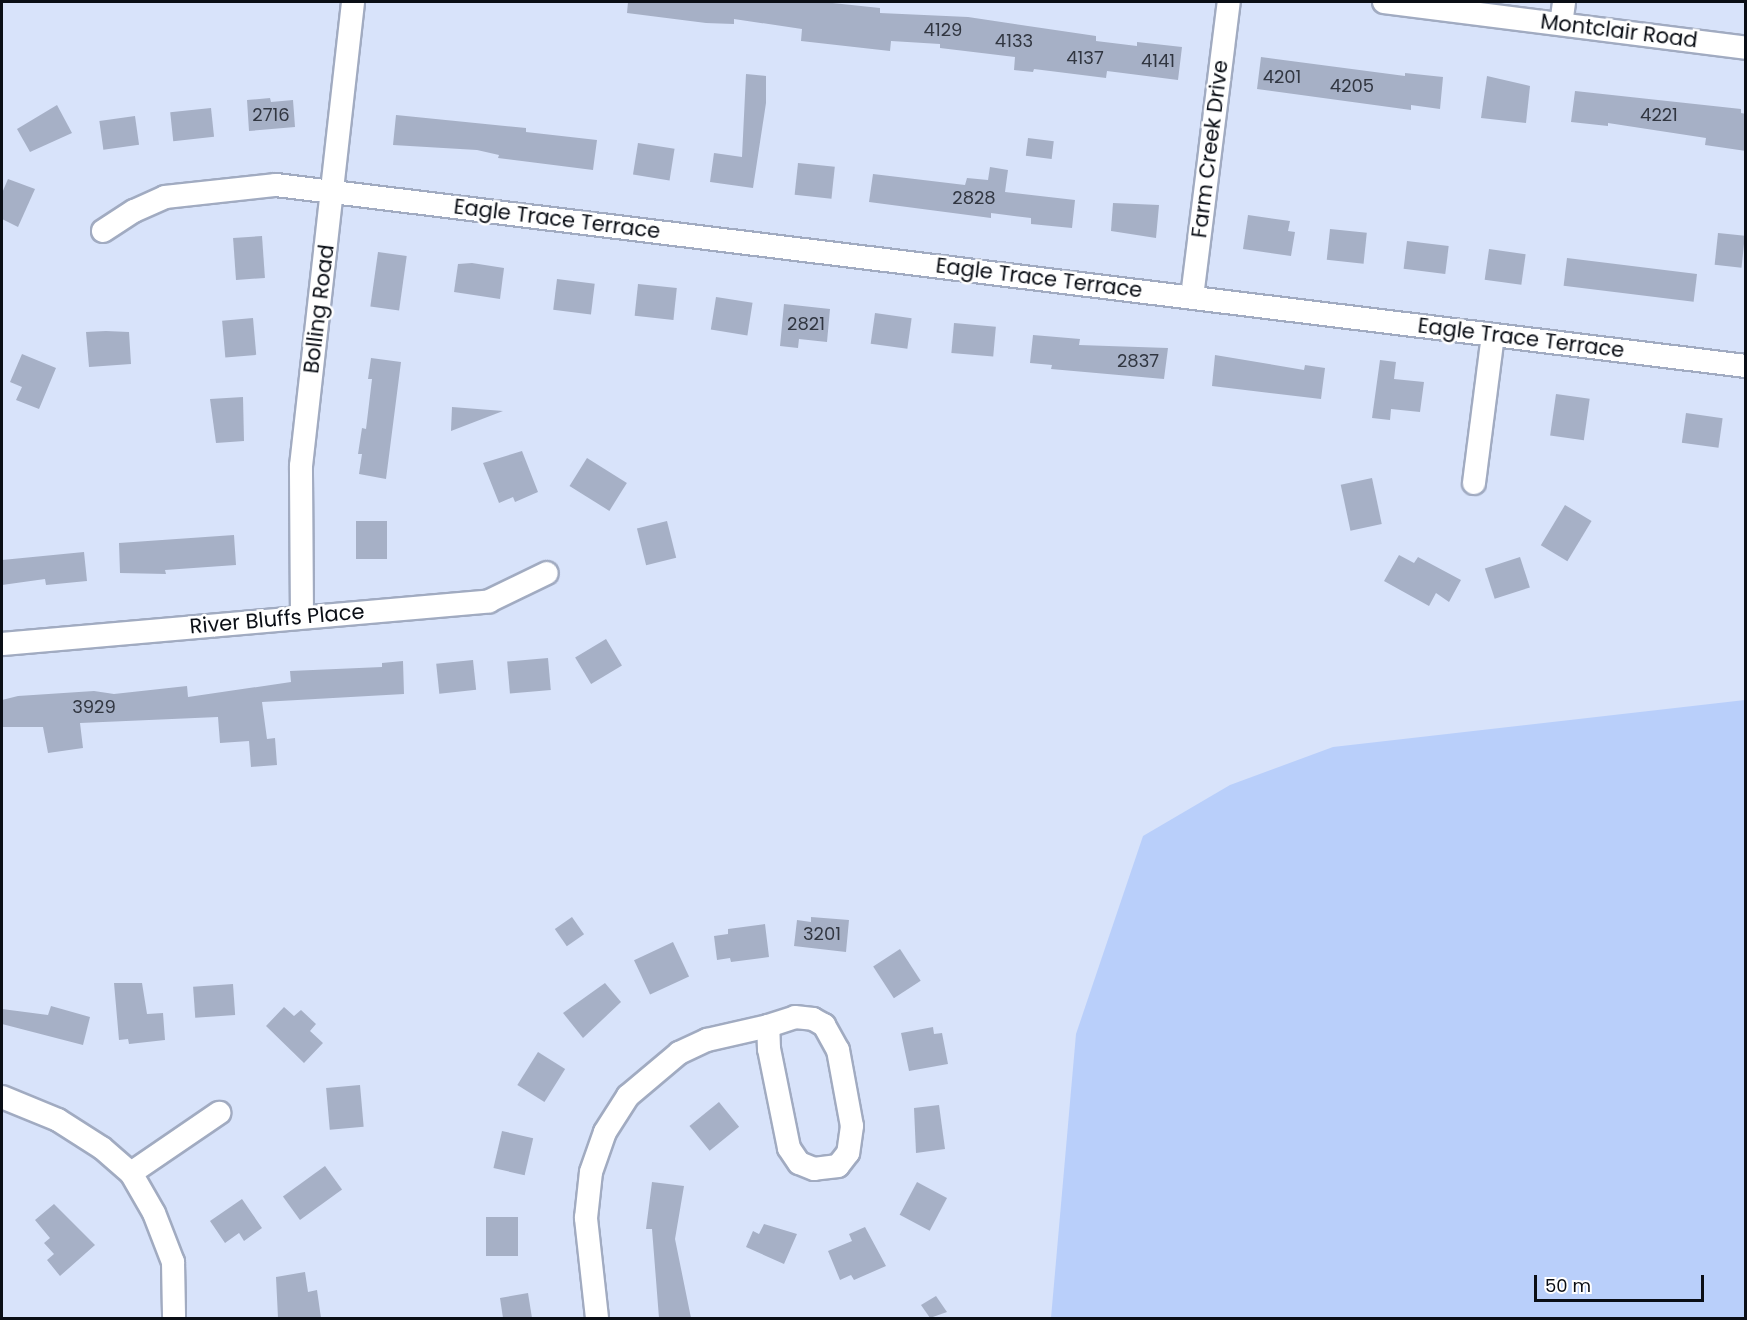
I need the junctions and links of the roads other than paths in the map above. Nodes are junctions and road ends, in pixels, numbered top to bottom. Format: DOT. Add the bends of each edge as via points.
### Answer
graph roads {
  1 [pos="353,2"];
  2 [pos="1229,2"];
  3 [pos="1384,2"];
  4 [pos="1564,2"];
  5 [pos="1562,24"];
  6 [pos="1746,48"];
  7 [pos="332,191"];
  8 [pos="103,231"];
  9 [pos="1192,297"];
  10 [pos="1493,335"];
  11 [pos="1746,366"];
  12 [pos="1474,483"];
  13 [pos="547,573"];
  14 [pos="302,617"];
  15 [pos="2,644"];
  16 [pos="768,1026"];
  17 [pos="2,1097"];
  18 [pos="219,1113"];
  19 [pos="131,1173"];
  20 [pos="174,1316"];
  21 [pos="597,1318"];
  1 -- 7 [label="street, Bolling Road"];
  2 -- 9 [label="street, Farm Creek Drive"];
  3 -- 5 [label="street, Montclair Road"];
  4 -- 5 [label="street"];
  5 -- 6 [label="street, Montclair Road"];
  7 -- 8 [label="street, Eagle Trace Terrace" via="276,185 165,197"];
  7 -- 9 [label="street, Eagle Trace Terrace"];
  7 -- 14 [label="street, Bolling Road" via="301,466"];
  9 -- 10 [label="street, Eagle Trace Terrace"];
  10 -- 11 [label="street, Eagle Trace Terrace"];
  10 -- 12 [label="street"];
  13 -- 14 [label="street, River Bluffs Place" via="489,601"];
  14 -- 15 [label="street, River Bluffs Place"];
  16 -- 16 [label="street" via="795,1017 813,1019 831,1033 852,1126 848,1153 838,1166 814,1169 799,1163 789,1148"];
  16 -- 21 [label="street" via="707,1040 678,1053 628,1096 604,1132 591,1172 586,1218"];
  17 -- 19 [label="street" via="58,1120 102,1148"];
  18 -- 19 [label="street"];
  19 -- 20 [label="street" via="154,1213 173,1263"];
}
